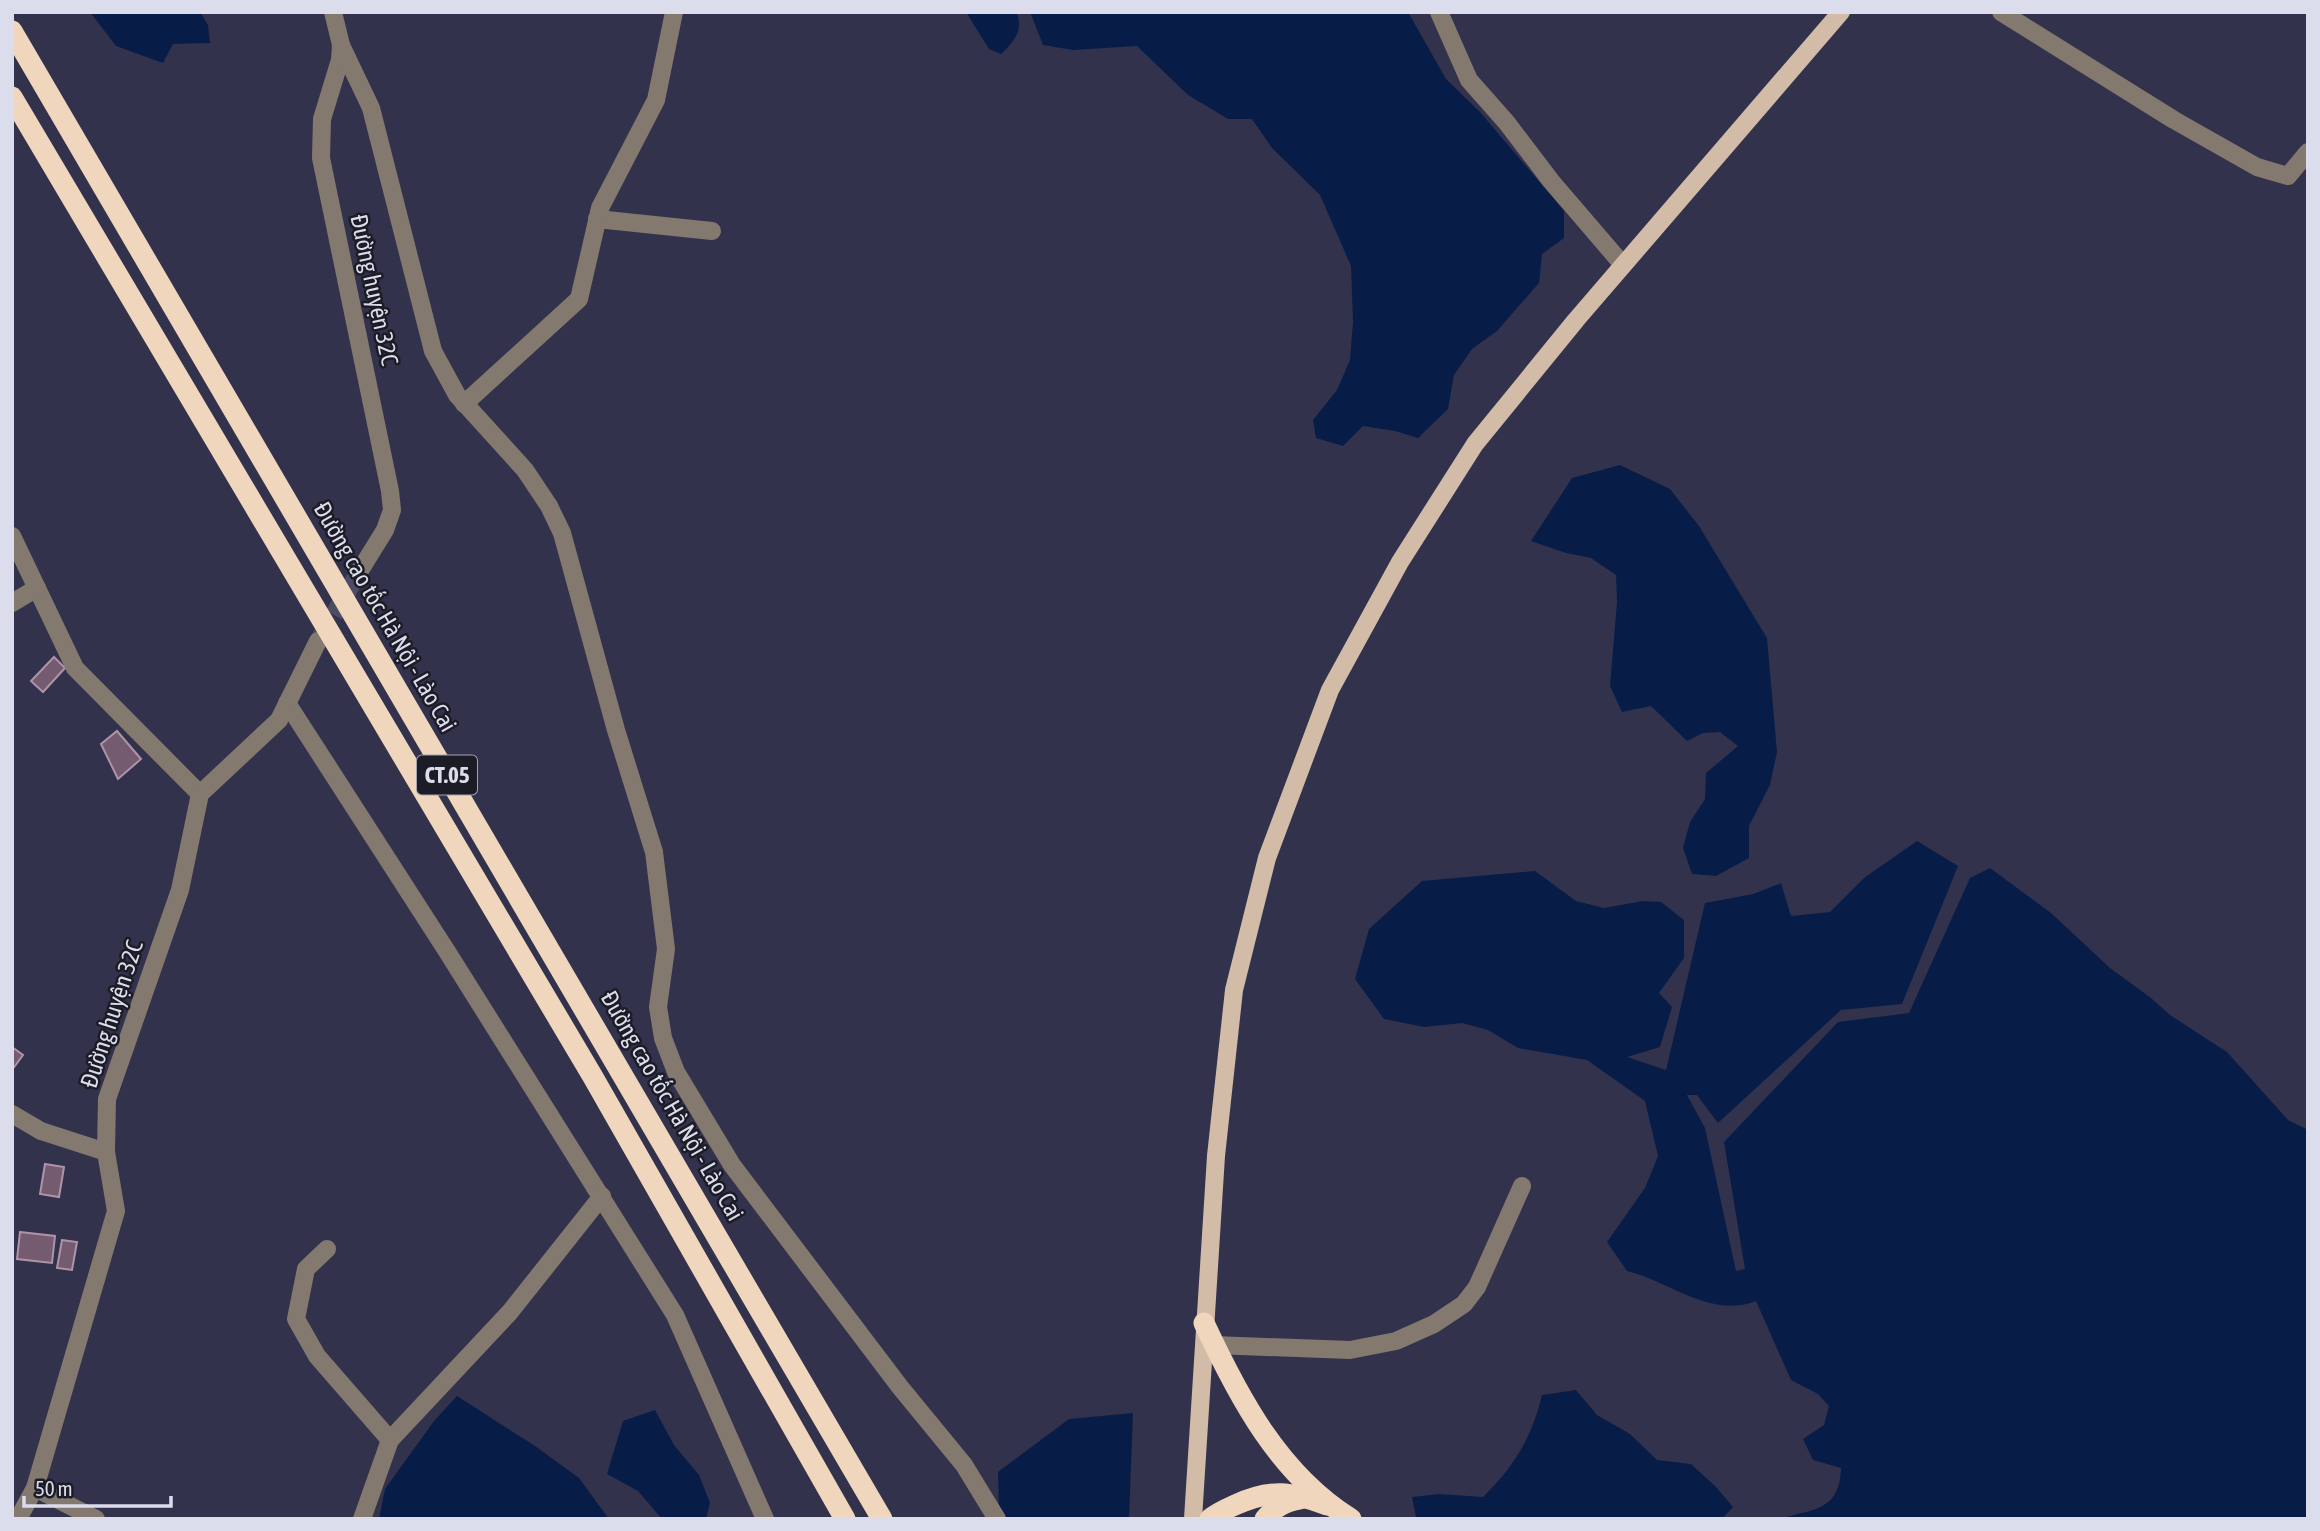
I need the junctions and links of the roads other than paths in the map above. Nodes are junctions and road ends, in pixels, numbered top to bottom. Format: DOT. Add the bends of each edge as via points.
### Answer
graph roads {
  1 [pos="333,12"];
  2 [pos="674,12"];
  3 [pos="1438,12"];
  4 [pos="1841,12"];
  5 [pos="2001,12"];
  6 [pos="12,31"];
  7 [pos="341,45"];
  8 [pos="12,97"];
  9 [pos="2308,152"];
  10 [pos="597,219"];
  11 [pos="712,231"];
  12 [pos="1623,265"];
  13 [pos="464,404"];
  14 [pos="12,536"];
  15 [pos="359,572"];
  16 [pos="37,588"];
  17 [pos="12,603"];
  18 [pos="318,641"];
  19 [pos="287,704"];
  20 [pos="200,794"];
  21 [pos="12,1114"];
  22 [pos="106,1152"];
  23 [pos="1522,1186"];
  24 [pos="602,1196"];
  25 [pos="327,1249"];
  26 [pos="1204,1323"];
  27 [pos="1214,1345"];
  28 [pos="390,1440"];
  29 [pos="36,1488"];
  30 [pos="1309,1498"];
  31 [pos="1343,1514"];
  32 [pos="18,1519"];
  33 [pos="96,1519"];
  34 [pos="362,1519"];
  35 [pos="765,1519"];
  36 [pos="845,1519"];
  37 [pos="882,1519"];
  38 [pos="997,1519"];
  39 [pos="1193,1519"];
  40 [pos="1210,1519"];
  41 [pos="1265,1519"];
  1 -- 7 [label="street, Đường huyện 32C"];
  2 -- 10 [label="street" via="656,100"];
  3 -- 12 [label="street" via="1469,80"];
  4 -- 12 [label="main road"];
  5 -- 9 [label="street" via="2257,167 2288,176"];
  6 -- 37 [label="highway, Đường cao tốc Hà Nội - Lào Cai / CT.05"];
  7 -- 13 [label="street" via="371,108 433,351"];
  7 -- 15 [label="street, Đường huyện 32C" via="322,119 321,158 392,510"];
  8 -- 36 [label="highway, CT.05" via="593,1077"];
  10 -- 11 [label="street"];
  10 -- 13 [label="street" via="579,299"];
  12 -- 26 [label="main road" via="1475,444 1400,562 1330,690 1267,858 1234,990"];
  13 -- 38 [label="street" via="525,470 562,533 654,852 666,949 658,1007 676,1072 732,1165 964,1465"];
  14 -- 16 [label="street"];
  16 -- 17 [label="street"];
  16 -- 20 [label="street" via="75,667"];
  18 -- 19 [label="street"];
  19 -- 20 [label="street" via="279,720"];
  19 -- 24 [label="street"];
  20 -- 22 [label="street, Đường huyện 32C" via="180,890 107,1099"];
  21 -- 22 [label="street" via="41,1131"];
  22 -- 29 [label="street, Đường huyện 32C" via="116,1211"];
  23 -- 27 [label="street" via="1477,1287 1464,1304 1434,1324 1396,1340 1350,1350"];
  24 -- 28 [label="street" via="510,1312"];
  24 -- 35 [label="street" via="674,1315"];
  25 -- 28 [label="street" via="306,1269 296,1319 317,1356"];
  26 -- 27 [label="highway"];
  26 -- 39 [label="main road"];
  27 -- 31 [label="highway" via="1261,1431 1294,1470"];
  28 -- 34 [label="street"];
  29 -- 32 [label="street, Đường huyện 32C"];
  29 -- 33 [label="street"];
  30 -- 31 [label="highway"];
  30 -- 40 [label="highway" via="1281,1492 1254,1497"];
  30 -- 41 [label="highway" via="1286,1502"];
}
